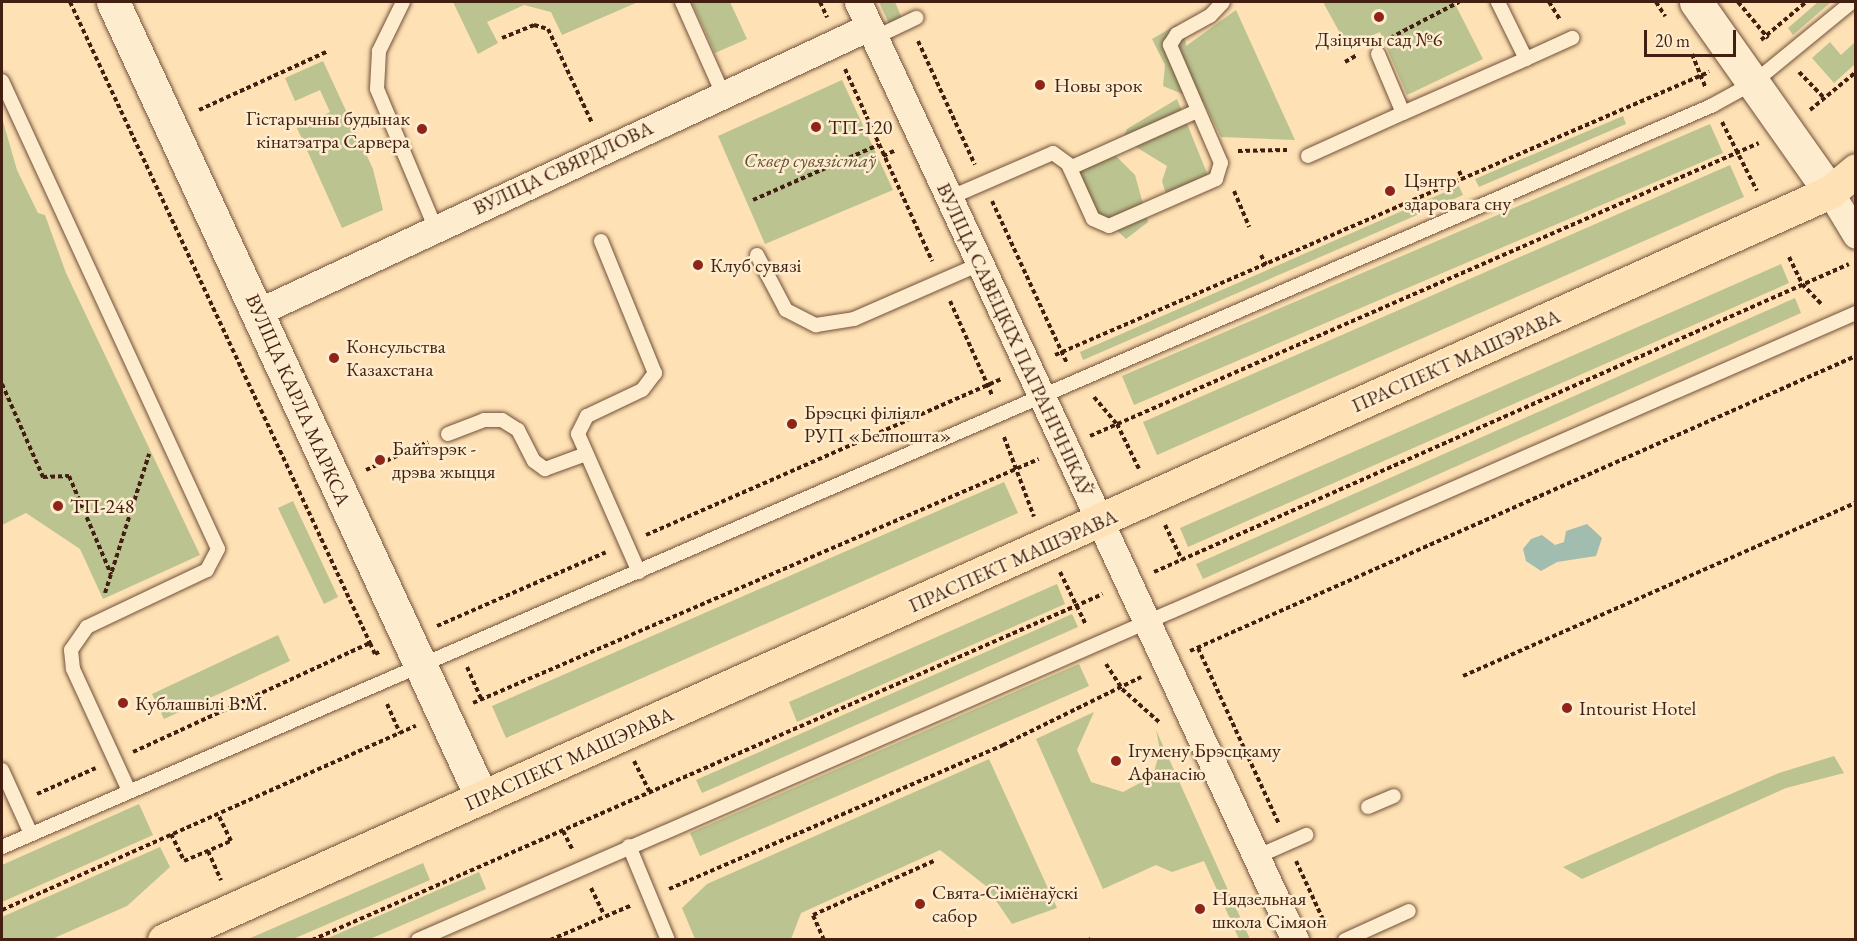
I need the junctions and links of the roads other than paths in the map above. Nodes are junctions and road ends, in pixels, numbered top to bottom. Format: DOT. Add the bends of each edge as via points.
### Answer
graph roads {
  1 [pos="113,2"];
  2 [pos="403,2"];
  3 [pos="682,2"];
  4 [pos="858,2"];
  5 [pos="1223,2"];
  6 [pos="1498,2"];
  7 [pos="1696,2"];
  8 [pos="1852,2"];
  9 [pos="916,18"];
  10 [pos="871,32"];
  11 [pos="1572,38"];
  12 [pos="1372,53"];
  13 [pos="1526,59"];
  14 [pos="1744,70"];
  15 [pos="2,81"];
  16 [pos="723,93"];
  17 [pos="1197,111"];
  18 [pos="1403,113"];
  19 [pos="1308,156"];
  20 [pos="1070,168"];
  21 [pos="1856,170"];
  22 [pos="1830,192"];
  23 [pos="949,198"];
  24 [pos="435,228"];
  25 [pos="1856,234"];
  26 [pos="601,241"];
  27 [pos="757,255"];
  28 [pos="980,264"];
  29 [pos="258,312"];
  30 [pos="1856,313"];
  31 [pos="1042,396"];
  32 [pos="448,434"];
  33 [pos="585,454"];
  34 [pos="1101,522"];
  35 [pos="639,572"];
  36 [pos="1147,621"];
  37 [pos="420,667"];
  38 [pos="2,770"];
  39 [pos="129,791"];
  40 [pos="1394,796"];
  41 [pos="482,798"];
  42 [pos="1368,807"];
  43 [pos="31,834"];
  44 [pos="1306,835"];
  45 [pos="629,846"];
  46 [pos="2,847"];
  47 [pos="1256,857"];
  48 [pos="1409,911"];
  49 [pos="164,939"];
  50 [pos="418,939"];
  51 [pos="668,939"];
  52 [pos="1295,939"];
  53 [pos="1345,939"];
  1 -- 29 [label="main road, ВУЛІЦА КАРЛА МАРКСА"];
  2 -- 24 [label="lane" via="379,51 376,89"];
  3 -- 16 [label="lane"];
  4 -- 10 [label="street, ВУЛІЦА САВЕЦКІХ ПАГРАНІЧНІКАЎ"];
  5 -- 17 [label="lane" via="1210,16 1177,34 1170,45"];
  6 -- 13 [label="lane"];
  7 -- 14 [label="main road"];
  8 -- 14 [label="lane"];
  9 -- 10 [label="lane"];
  10 -- 16 [label="street, ВУЛІЦА СВЯРДЛОВА" via="840,40"];
  10 -- 23 [label="street, ВУЛІЦА САВЕЦКІХ ПАГРАНІЧНІКАЎ"];
  11 -- 13 [label="lane"];
  12 -- 18 [label="lane"];
  13 -- 18 [label="lane"];
  14 -- 22 [label="main road"];
  14 -- 31 [label="lane" via="1713,105"];
  15 -- 39 [label="lane" via="218,555 207,570 96,622 74,641 70,660"];
  16 -- 24 [label="street, ВУЛІЦА СВЯРДЛОВА"];
  17 -- 20 [label="lane"];
  17 -- 20 [label="lane" via="1221,173 1109,226 1093,219"];
  18 -- 19 [label="lane"];
  20 -- 23 [label="lane" via="1062,157 1047,154"];
  21 -- 22 [label="main road, ПРАСПЕКТ МАШЭРАВА"];
  22 -- 25 [label="street"];
  22 -- 34 [label="main road, ПРАСПЕКТ МАШЭРАВА"];
  23 -- 28 [label="street, ВУЛІЦА САВЕЦКІХ ПАГРАНІЧНІКАЎ"];
  24 -- 29 [label="street, ВУЛІЦА СВЯРДЛОВА"];
  26 -- 33 [label="lane" via="655,373 642,390 583,419 578,434"];
  27 -- 28 [label="lane" via="786,310 816,325 854,319"];
  28 -- 31 [label="street, ВУЛІЦА САВЕЦКІХ ПАГРАНІЧНІКАЎ"];
  29 -- 37 [label="main road, ВУЛІЦА КАРЛА МАРКСА"];
  30 -- 36 [label="lane"];
  31 -- 34 [label="street, ВУЛІЦА САВЕЦКІХ ПАГРАНІЧНІКАЎ"];
  31 -- 35 [label="lane"];
  32 -- 33 [label="lane" via="484,420 502,420 518,430 534,461 544,469"];
  33 -- 35 [label="lane"];
  34 -- 36 [label="street, ВУЛІЦА САВЕЦКІХ ПАГРАНІЧНІКАЎ"];
  34 -- 41 [label="main road, ПРАСПЕКТ МАШЭРАВА"];
  35 -- 37 [label="lane"];
  36 -- 45 [label="lane"];
  36 -- 47 [label="street, ВУЛІЦА САВЕЦКІХ ПАГРАНІЧНІКАЎ"];
  37 -- 39 [label="lane"];
  37 -- 41 [label="main road, ВУЛІЦА КАРЛА МАРКСА"];
  38 -- 43 [label="lane"];
  39 -- 43 [label="lane"];
  40 -- 42 [label="lane"];
  41 -- 49 [label="main road, ПРАСПЕКТ МАШЭРАВА"];
  43 -- 46 [label="lane"];
  44 -- 47 [label="lane"];
  45 -- 50 [label="lane"];
  45 -- 51 [label="lane"];
  47 -- 52 [label="street, ВУЛІЦА САВЕЦКІХ ПАГРАНІЧНІКАЎ"];
  48 -- 53 [label="lane"];
}
